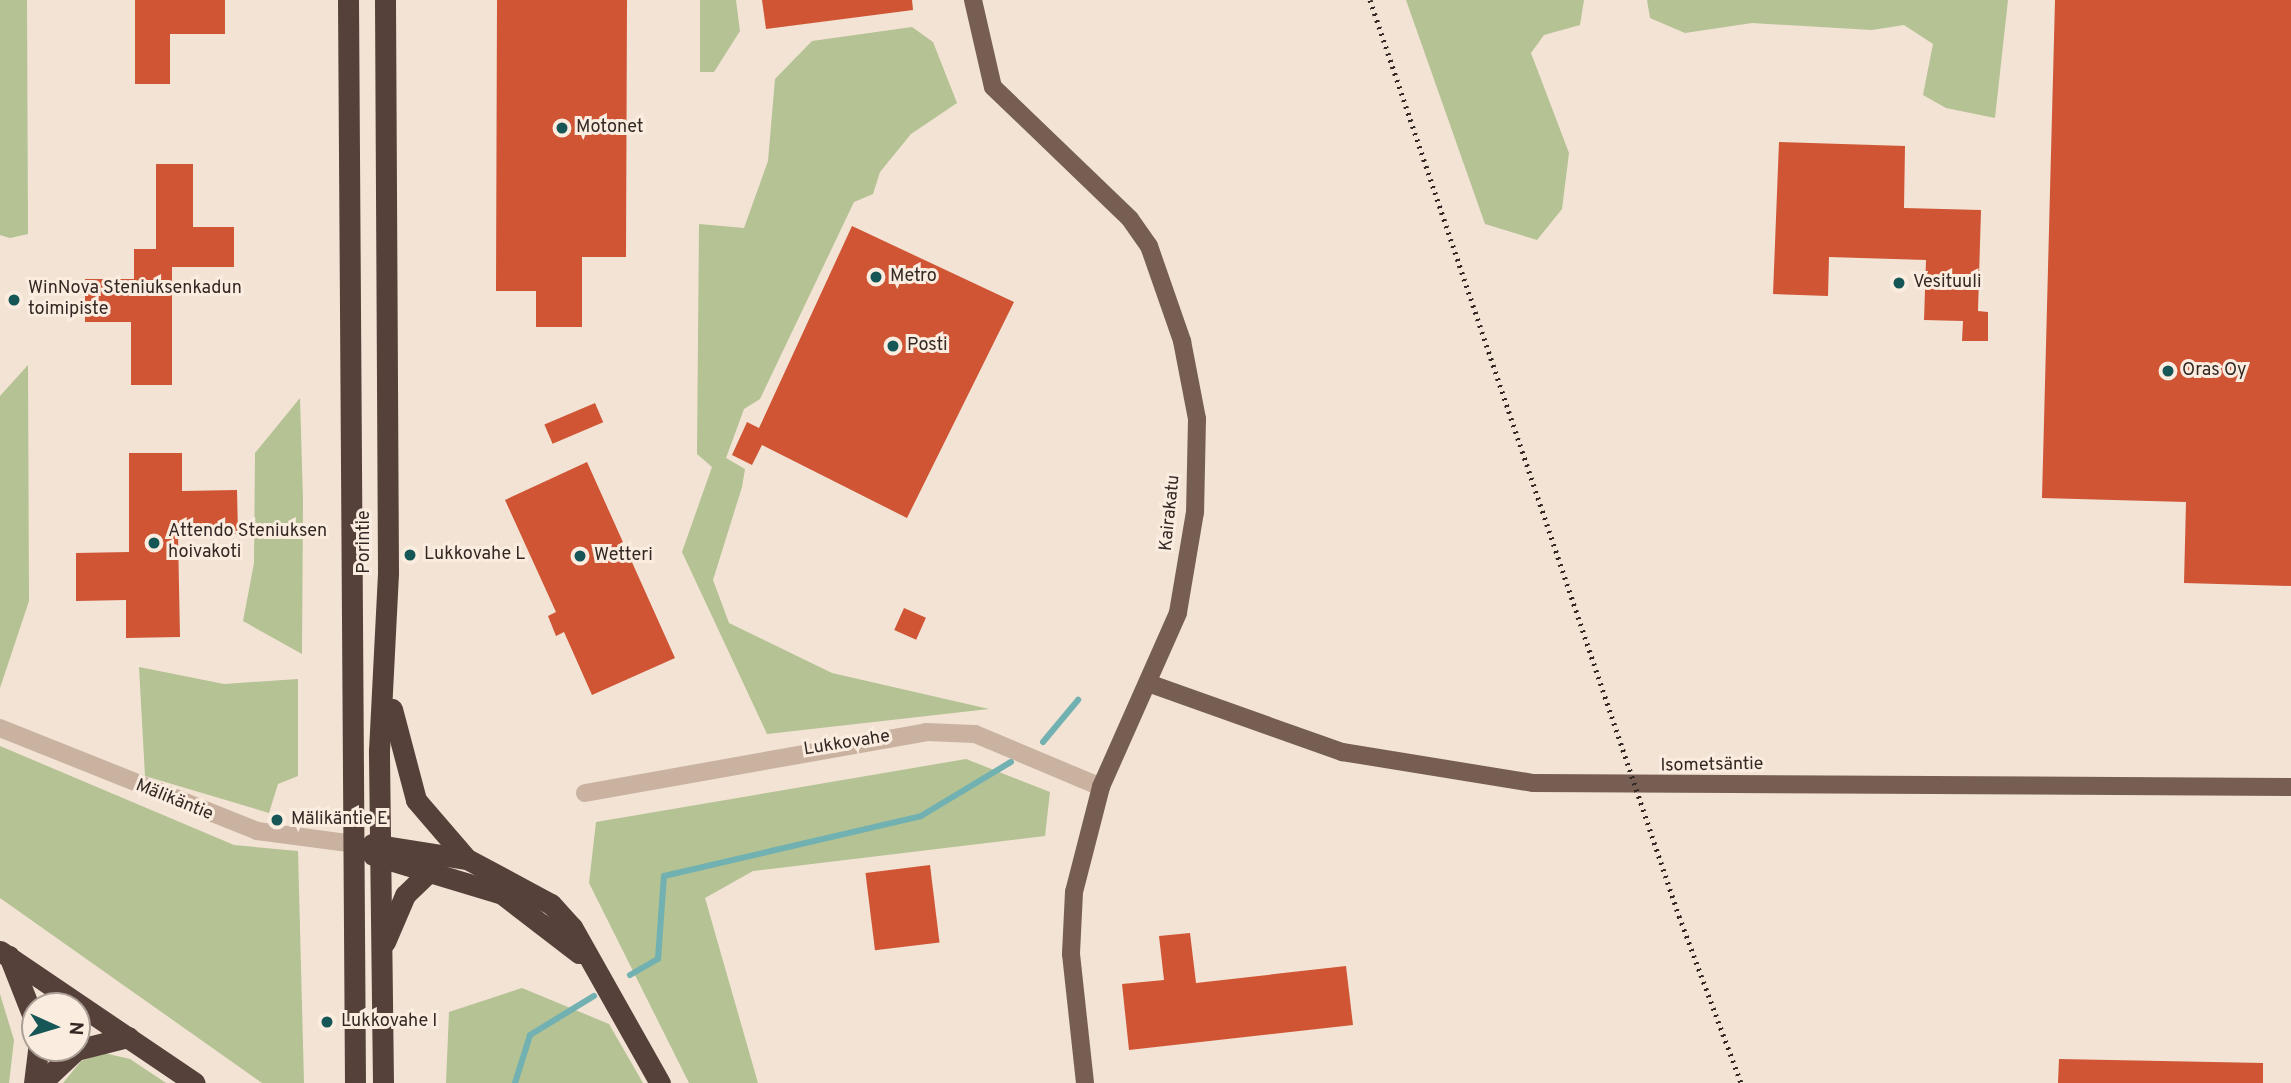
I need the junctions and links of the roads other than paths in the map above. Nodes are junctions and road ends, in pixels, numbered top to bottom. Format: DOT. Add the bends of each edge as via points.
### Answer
graph roads {
  1 [pos="348,0"];
  2 [pos="385,0"];
  3 [pos="973,0"];
  4 [pos="386,659"];
  5 [pos="1148,683"];
  6 [pos="0,728"];
  7 [pos="1101,787"];
  8 [pos="2291,787"];
  9 [pos="585,793"];
  10 [pos="356,844"];
  11 [pos="383,853"];
  12 [pos="467,859"];
  13 [pos="431,870"];
  14 [pos="381,950"];
  15 [pos="4,953"];
  16 [pos="592,965"];
  17 [pos="22,992"];
  18 [pos="128,1037"];
  19 [pos="36,1062"];
  20 [pos="34,1083"];
  21 [pos="41,1083"];
  22 [pos="195,1083"];
  23 [pos="355,1083"];
  24 [pos="383,1083"];
  25 [pos="660,1083"];
  26 [pos="1084,1083"];
  1 -- 10 [label="highway, Porintie"];
  2 -- 4 [label="highway, Porintie"];
  3 -- 5 [label="main road, Kairakatu" via="993,87 1130,219 1149,246 1182,341 1197,418 1195,512 1178,613"];
  4 -- 11 [label="highway, Porintie" via="379,751"];
  4 -- 12 [label="highway" via="395,741 416,800"];
  5 -- 7 [label="main road, Kairakatu"];
  5 -- 8 [label="main road, Isometsäntie" via="1342,752 1534,783"];
  6 -- 10 [label="street, Mälikäntie" via="257,831"];
  7 -- 9 [label="street, Lukkovahe" via="975,734 926,732"];
  7 -- 26 [label="main road, Kairakatu" via="1074,892 1071,954"];
  10 -- 11 [label="highway"];
  10 -- 23 [label="highway, Porintie"];
  11 -- 12 [label="highway"];
  11 -- 13 [label="highway"];
  11 -- 14 [label="highway, Porintie"];
  12 -- 16 [label="highway" via="551,904"];
  13 -- 14 [label="highway" via="405,895"];
  13 -- 16 [label="highway" via="524,905"];
  14 -- 24 [label="highway, Porintie"];
  15 -- 17 [label="highway"];
  15 -- 18 [label="highway"];
  16 -- 25 [label="highway"];
  18 -- 21 [label="highway" via="76,1050"];
  18 -- 22 [label="highway"];
  19 -- 20 [label="highway"];
}
